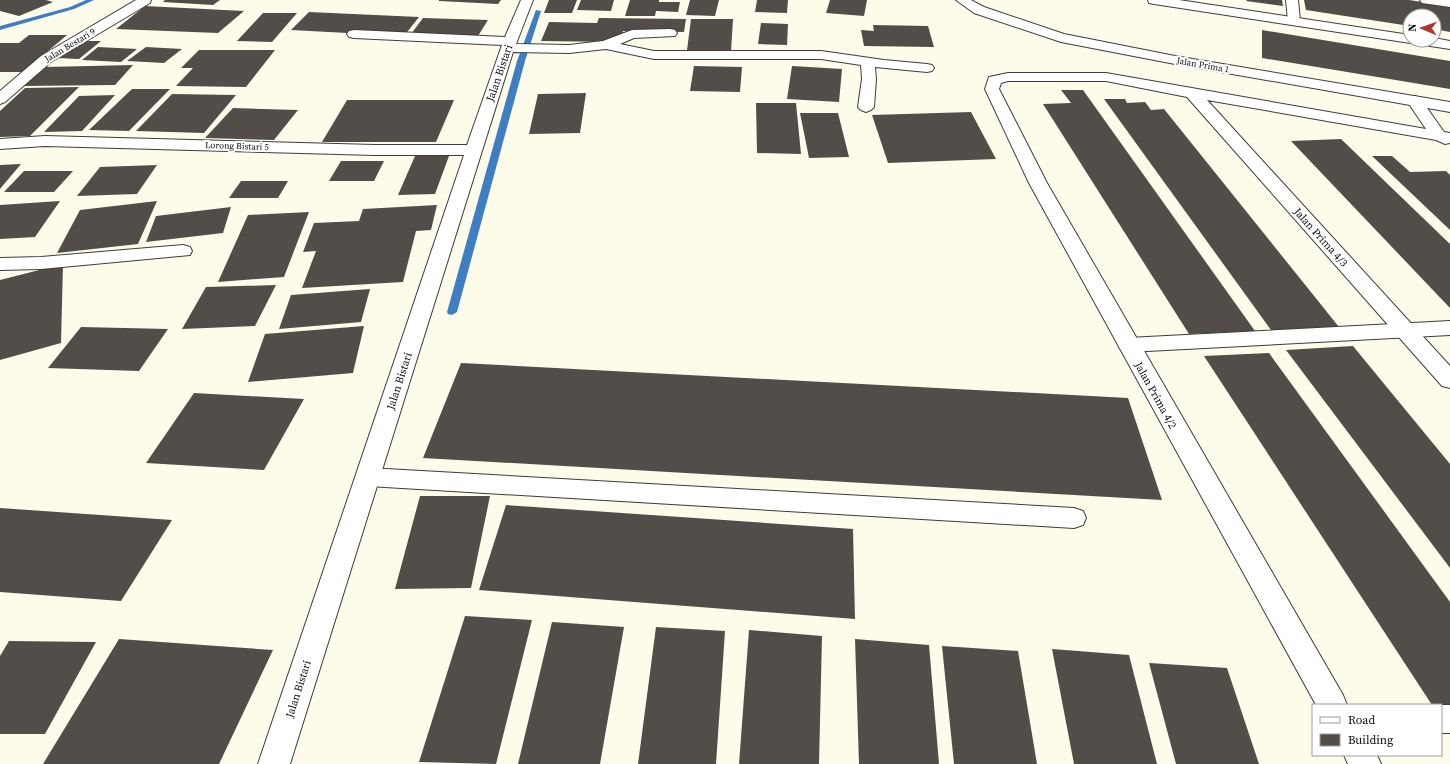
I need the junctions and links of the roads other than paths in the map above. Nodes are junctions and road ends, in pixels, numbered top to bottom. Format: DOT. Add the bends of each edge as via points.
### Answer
graph roads {
  1 [pos="145,0"];
  2 [pos="527,0"];
  3 [pos="962,0"];
  4 [pos="1154,0"];
  5 [pos="1292,0"];
  6 [pos="1426,0"];
  7 [pos="1450,3"];
  8 [pos="1294,21"];
  9 [pos="670,33"];
  10 [pos="354,34"];
  11 [pos="1402,38"];
  12 [pos="511,45"];
  13 [pos="606,46"];
  14 [pos="868,62"];
  15 [pos="927,68"];
  16 [pos="1192,93"];
  17 [pos="0,99"];
  18 [pos="1415,101"];
  19 [pos="866,107"];
  20 [pos="1450,107"];
  21 [pos="1446,138"];
  22 [pos="0,144"];
  23 [pos="474,150"];
  24 [pos="183,251"];
  25 [pos="0,264"];
  26 [pos="1450,328"];
  27 [pos="1405,330"];
  28 [pos="1128,345"];
  29 [pos="1450,380"];
  30 [pos="368,477"];
  31 [pos="1074,518"];
  32 [pos="1331,704"];
  33 [pos="274,764"];
  1 -- 17 [label="street, Jalan Bestari 9" via="46,59"];
  2 -- 12 [label="street, Jalan Bistari"];
  3 -- 18 [label="street, Jalan Prima 1" via="979,10 1061,38"];
  4 -- 8 [label="street"];
  5 -- 8 [label="lane"];
  6 -- 7 [label="lane"];
  8 -- 11 [label="street"];
  9 -- 13 [label="street" via="632,34"];
  10 -- 12 [label="street"];
  12 -- 13 [label="street" via="569,49"];
  12 -- 23 [label="street, Jalan Bistari"];
  13 -- 14 [label="street" via="654,55 821,55"];
  14 -- 15 [label="street"];
  14 -- 19 [label="street"];
  16 -- 21 [label="street"];
  16 -- 27 [label="street, Jalan Prima 4/3"];
  16 -- 28 [label="street, Jalan Prima 4/2" via="1106,77 1008,77 994,80 992,90 1038,183"];
  18 -- 20 [label="street, Jalan Prima 1"];
  18 -- 21 [label="street"];
  22 -- 23 [label="street, Lorong Bistari 5" via="45,141 375,150"];
  23 -- 30 [label="street, Jalan Bistari"];
  24 -- 25 [label="street"];
  26 -- 27 [label="lane"];
  27 -- 28 [label="lane"];
  27 -- 29 [label="street, Jalan Prima 4/3"];
  28 -- 32 [label="street, Jalan Prima 4/2"];
  30 -- 31 [label="lane"];
  30 -- 33 [label="street, Jalan Bistari"];
}
